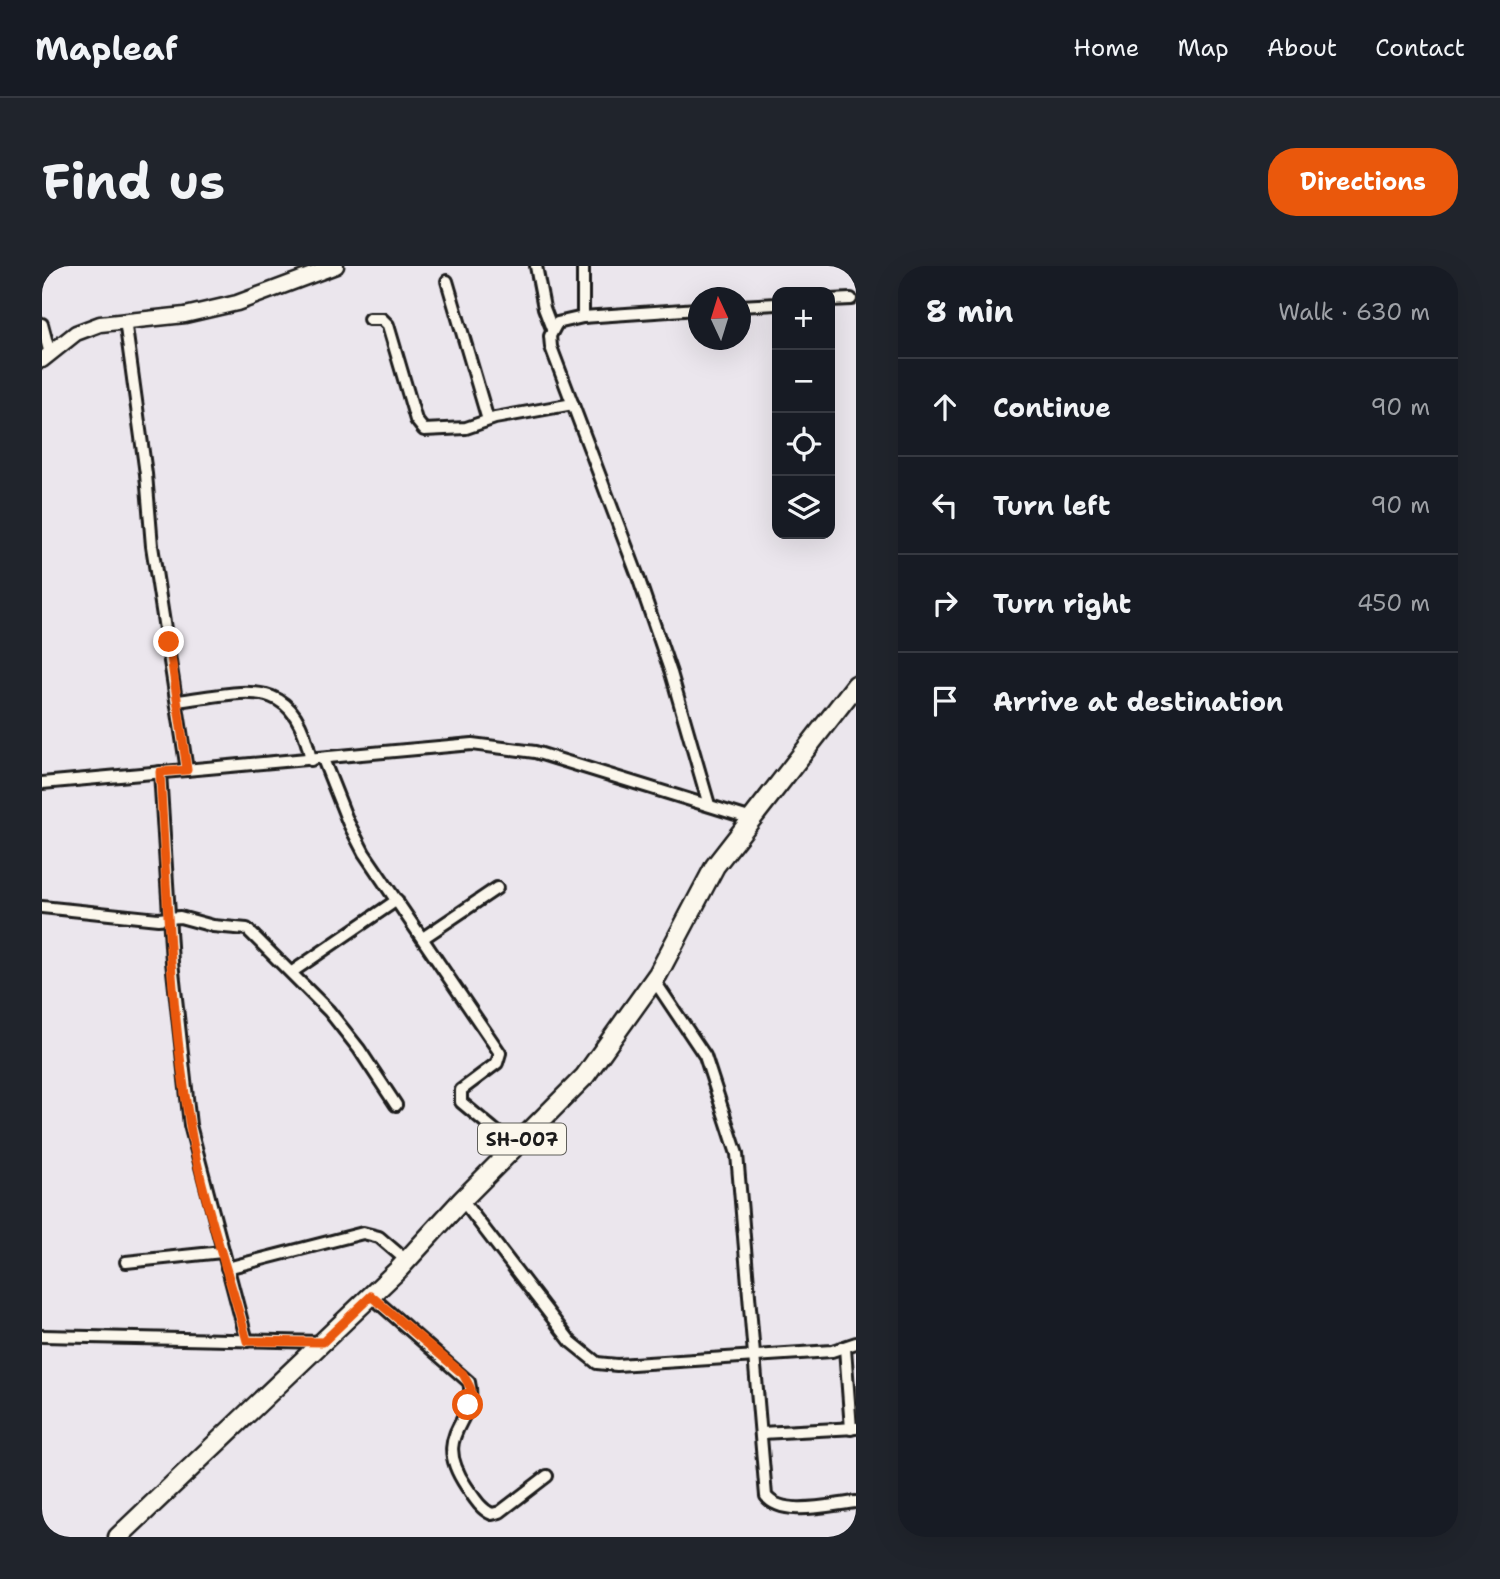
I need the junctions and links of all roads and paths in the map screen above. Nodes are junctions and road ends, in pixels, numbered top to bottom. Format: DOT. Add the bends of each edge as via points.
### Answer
graph roads {
  1 [pos="336,266"];
  2 [pos="536,266"];
  3 [pos="583,266"];
  4 [pos="315,270"];
  5 [pos="447,281"];
  6 [pos="851,299"];
  7 [pos="835,300"];
  8 [pos="772,304"];
  9 [pos="751,305"];
  10 [pos="688,310"];
  11 [pos="583,317"];
  12 [pos="369,319"];
  13 [pos="125,320"];
  14 [pos="42,324"];
  15 [pos="552,328"];
  16 [pos="46,357"];
  17 [pos="573,404"];
  18 [pos="488,420"];
  19 [pos="856,685"];
  20 [pos="178,701"];
  21 [pos="323,759"];
  22 [pos="310,760"];
  23 [pos="187,770"];
  24 [pos="160,772"];
  25 [pos="42,783"];
  26 [pos="709,805"];
  27 [pos="752,818"];
  28 [pos="497,888"];
  29 [pos="397,900"];
  30 [pos="42,907"];
  31 [pos="169,918"];
  32 [pos="424,938"];
  33 [pos="292,972"];
  34 [pos="654,979"];
  35 [pos="396,1105"];
  36 [pos="515,1147"];
  37 [pos="462,1200"];
  38 [pos="222,1252"];
  39 [pos="407,1261"];
  40 [pos="126,1262"];
  41 [pos="227,1268"];
  42 [pos="371,1296"];
  43 [pos="42,1336"];
  44 [pos="247,1341"];
  45 [pos="323,1342"];
  46 [pos="856,1343"];
  47 [pos="845,1348"];
  48 [pos="755,1357"];
  49 [pos="854,1428"];
  50 [pos="761,1433"];
  51 [pos="547,1476"];
  52 [pos="856,1502"];
  53 [pos="118,1537"];
  1 -- 4 [label="street"];
  2 -- 15 [label="street"];
  3 -- 11 [label="street"];
  4 -- 13 [label="street" via="236,303 185,316"];
  5 -- 18 [label="street"];
  6 -- 7 [label="street"];
  8 -- 9 [label="street"];
  10 -- 11 [label="street"];
  11 -- 15 [label="street" via="565,319"];
  12 -- 18 [label="street" via="382,319 388,325 419,426 451,430"];
  13 -- 16 [label="street" via="76,333"];
  13 -- 20 [label="street" via="154,562"];
  14 -- 16 [label="street"];
  15 -- 17 [label="street" via="551,347"];
  17 -- 18 [label="street"];
  17 -- 26 [label="street" via="638,574"];
  19 -- 27 [label="main road, SH-007"];
  20 -- 22 [label="street" via="245,692 274,697 298,717"];
  20 -- 23 [label="street"];
  21 -- 22 [label="street"];
  21 -- 26 [label="street" via="440,746 501,746"];
  21 -- 29 [label="street" via="364,853"];
  22 -- 23 [label="street"];
  23 -- 24 [label="street"];
  24 -- 25 [label="street"];
  24 -- 31 [label="street"];
  26 -- 27 [label="street"];
  27 -- 34 [label="main road, SH-007" via="715,866"];
  28 -- 32 [label="street"];
  29 -- 32 [label="street"];
  29 -- 33 [label="street"];
  30 -- 31 [label="street"];
  31 -- 33 [label="street" via="247,929"];
  31 -- 38 [label="street" via="190,1125"];
  32 -- 36 [label="street" via="500,1053 497,1063 461,1090 459,1098"];
  33 -- 35 [label="street" via="359,1049"];
  34 -- 36 [label="main road, SH-007" via="585,1076"];
  34 -- 48 [label="street" via="705,1056 737,1154"];
  36 -- 37 [label="main road, SH-007"];
  37 -- 39 [label="main road, SH-007"];
  37 -- 48 [label="street" via="571,1342 597,1363"];
  38 -- 40 [label="street"];
  38 -- 41 [label="street"];
  39 -- 41 [label="street" via="379,1237 363,1233"];
  39 -- 42 [label="main road, SH-007"];
  41 -- 44 [label="street"];
  42 -- 45 [label="main road, SH-007"];
  42 -- 51 [label="street" via="469,1382 470,1397 450,1452 455,1469 484,1509 500,1512"];
  43 -- 44 [label="street"];
  44 -- 45 [label="street"];
  45 -- 53 [label="main road, SH-007"];
  46 -- 47 [label="street"];
  47 -- 48 [label="street"];
  47 -- 49 [label="street"];
  48 -- 50 [label="street"];
  49 -- 50 [label="street"];
  50 -- 52 [label="street" via="764,1487 771,1502 793,1507"];
}
